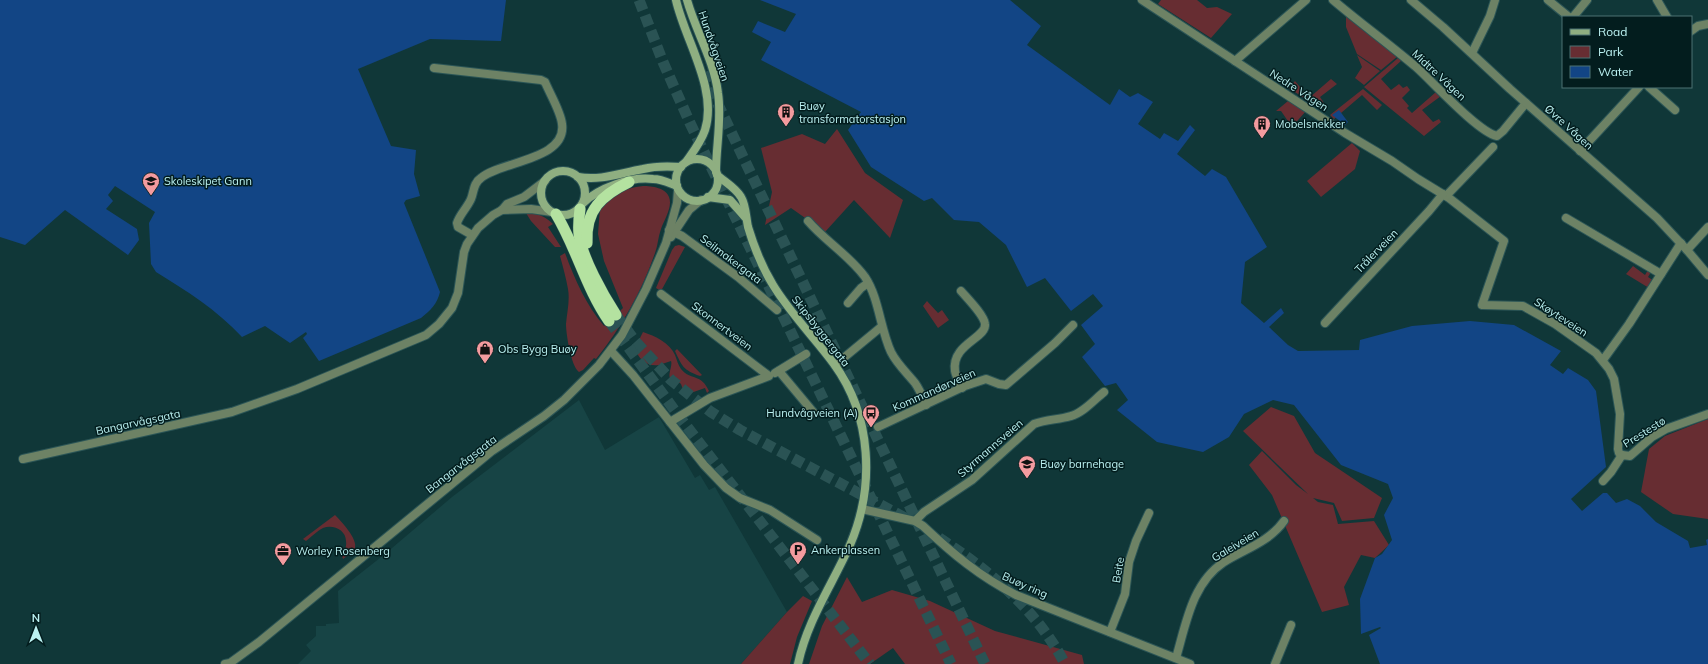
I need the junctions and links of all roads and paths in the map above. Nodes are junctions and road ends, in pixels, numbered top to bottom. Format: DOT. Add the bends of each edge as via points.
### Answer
graph roads {
  1 [pos="676,0"];
  2 [pos="687,0"];
  3 [pos="1142,0"];
  4 [pos="1306,0"];
  5 [pos="1333,0"];
  6 [pos="1411,0"];
  7 [pos="1495,0"];
  8 [pos="1548,0"];
  9 [pos="1587,0"];
  10 [pos="1657,0"];
  11 [pos="1568,16"];
  12 [pos="1574,16"];
  13 [pos="1665,16"];
  14 [pos="1708,24"];
  15 [pos="1692,30"];
  16 [pos="1472,53"];
  17 [pos="1235,61"];
  18 [pos="434,68"];
  19 [pos="1638,88"];
  20 [pos="1650,88"];
  21 [pos="1526,103"];
  22 [pos="1675,110"];
  23 [pos="1493,148"];
  24 [pos="1580,151"];
  25 [pos="683,164"];
  26 [pos="716,174"];
  27 [pos="578,177"];
  28 [pos="545,181"];
  29 [pos="629,182"];
  30 [pos="678,188"];
  31 [pos="1444,195"];
  32 [pos="705,198"];
  33 [pos="581,206"];
  34 [pos="502,210"];
  35 [pos="554,213"];
  36 [pos="746,218"];
  37 [pos="1566,218"];
  38 [pos="808,221"];
  39 [pos="1708,227"];
  40 [pos="672,231"];
  41 [pos="472,235"];
  42 [pos="1681,243"];
  43 [pos="1687,250"];
  44 [pos="588,261"];
  45 [pos="1661,274"];
  46 [pos="1708,275"];
  47 [pos="868,283"];
  48 [pos="1489,288"];
  49 [pos="961,291"];
  50 [pos="662,294"];
  51 [pos="848,303"];
  52 [pos="777,310"];
  53 [pos="1325,323"];
  54 [pos="1073,325"];
  55 [pos="881,326"];
  56 [pos="611,351"];
  57 [pos="806,354"];
  58 [pos="1603,360"];
  59 [pos="835,365"];
  60 [pos="779,372"];
  61 [pos="769,376"];
  62 [pos="962,388"];
  63 [pos="1104,392"];
  64 [pos="926,405"];
  65 [pos="814,413"];
  66 [pos="1708,414"];
  67 [pos="670,422"];
  68 [pos="878,427"];
  69 [pos="1622,455"];
  70 [pos="23,459"];
  71 [pos="1603,481"];
  72 [pos="862,509"];
  73 [pos="1150,513"];
  74 [pos="914,520"];
  75 [pos="1284,521"];
  76 [pos="817,540"];
  77 [pos="1291,625"];
  78 [pos="1110,632"];
  79 [pos="1176,658"];
  80 [pos="225,664"];
  81 [pos="798,664"];
  82 [pos="1190,664"];
  83 [pos="1275,664"];
  1 -- 25 [label="main road, Hundvågveien" via="702,73 707,104 705,129 696,148"];
  2 -- 26 [label="main road, Hundvågveien" via="709,58 718,94 720,114"];
  3 -- 17 [label="street, Nedre Vågen"];
  4 -- 17 [label="street"];
  5 -- 21 [label="street, Midtre Vågen" via="1395,50 1491,135 1497,136 1503,131"];
  6 -- 16 [label="street, Øvre Vågen"];
  7 -- 16 [label="street"];
  8 -- 11 [label="street"];
  9 -- 12 [label="street"];
  10 -- 13 [label="street"];
  14 -- 15 [label="street"];
  16 -- 21 [label="street, Øvre Vågen"];
  17 -- 31 [label="street, Nedre Vågen"];
  18 -- 41 [label="street" via="541,80 545,82 562,123 561,138 551,148 490,172 475,184 472,198 457,223 458,227"];
  19 -- 24 [label="street"];
  20 -- 22 [label="street"];
  21 -- 24 [label="street, Øvre Vågen"];
  23 -- 31 [label="street"];
  24 -- 42 [label="street, Øvre Vågen" via="1657,218"];
  25 -- 26 [label="main road" via="700,159 712,166"];
  25 -- 27 [label="main road" via="643,168 598,179"];
  25 -- 30 [label="main road" via="676,177"];
  26 -- 32 [label="main road" via="716,186"];
  26 -- 36 [label="main road, Skipsbyggergata" via="743,200"];
  27 -- 28 [label="main road" via="564,171 557,172"];
  27 -- 33 [label="main road" via="585,190"];
  28 -- 34 [label="street, Bangarvågsgata" via="524,197 507,204"];
  28 -- 35 [label="main road" via="541,194 546,208"];
  29 -- 30 [label="main road" via="653,178"];
  29 -- 33 [label="main road" via="597,191"];
  29 -- 44 [label="highway" via="608,193 591,214 587,229"];
  30 -- 32 [label="main road" via="688,198"];
  30 -- 40 [label="street, Bangarvågsgata"];
  31 -- 48 [label="street, Nedre Vågen" via="1504,242"];
  31 -- 53 [label="street, Trålerveien"];
  32 -- 36 [label="main road, Skipsbyggergata" via="730,200"];
  32 -- 40 [label="street, Bangarvågsgata" via="689,210"];
  33 -- 35 [label="main road" via="568,215"];
  33 -- 44 [label="highway" via="580,235"];
  34 -- 35 [label="street, Bangarvågsgata" via="531,209"];
  34 -- 41 [label="street, Bangarvågsgata" via="484,221"];
  35 -- 44 [label="highway" via="570,239 593,294 612,318"];
  36 -- 59 [label="main road, Skipsbyggergata" via="758,256 773,286"];
  37 -- 45 [label="street"];
  38 -- 47 [label="street" via="843,253"];
  39 -- 43 [label="street"];
  40 -- 52 [label="street, Seilmakergata" via="689,240 738,276"];
  40 -- 56 [label="street, Bangarvågsgata" via="640,303"];
  41 -- 70 [label="street, Bangarvågsgata" via="464,252 458,293 452,308 440,324 426,335 297,389 232,412"];
  42 -- 43 [label="street, Øvre Vågen"];
  42 -- 45 [label="street"];
  43 -- 46 [label="street, Øvre Vågen"];
  45 -- 58 [label="street"];
  47 -- 51 [label="street"];
  47 -- 55 [label="street"];
  48 -- 58 [label="street, Skøyteveien" via="1482,305 1523,306"];
  49 -- 62 [label="street" via="983,319 985,326 956,357 955,372"];
  50 -- 61 [label="street, Skonnertveien"];
  54 -- 62 [label="street, Kommandørveien" via="1006,385 986,379"];
  55 -- 59 [label="street"];
  55 -- 64 [label="street" via="896,360 917,387"];
  56 -- 67 [label="street"];
  56 -- 80 [label="street, Bangarvågsgata" via="564,400 492,451 259,642 235,660"];
  57 -- 60 [label="street"];
  58 -- 69 [label="street, Skøyteveien" via="1617,390 1620,414 1618,449"];
  59 -- 72 [label="main road, Skipsbyggergata" via="854,399 862,425 866,484"];
  60 -- 61 [label="street"];
  60 -- 65 [label="street"];
  61 -- 67 [label="street" via="710,398"];
  62 -- 64 [label="street, Kommandørveien"];
  63 -- 74 [label="street, Styrmannsveien" via="1071,416 1034,424 972,480"];
  64 -- 68 [label="street, Kommandørveien"];
  66 -- 69 [label="street, Prestestø" via="1666,429 1630,456"];
  67 -- 76 [label="street" via="732,494 770,510"];
  69 -- 71 [label="street, Prestestø"];
  72 -- 74 [label="street, Buøy ring"];
  72 -- 81 [label="main road, Skipsbyggergata" via="842,562 809,625"];
  73 -- 78 [label="street, Beite" via="1136,541 1129,562 1125,594"];
  74 -- 78 [label="street, Buøy ring" via="989,581 1016,595"];
  75 -- 79 [label="street, Galeiveien" via="1273,534 1224,562 1210,575 1199,589 1188,615"];
  77 -- 83 [label="street"];
  78 -- 79 [label="street, Buøy ring"];
  79 -- 82 [label="street, Buøy ring"];
}
